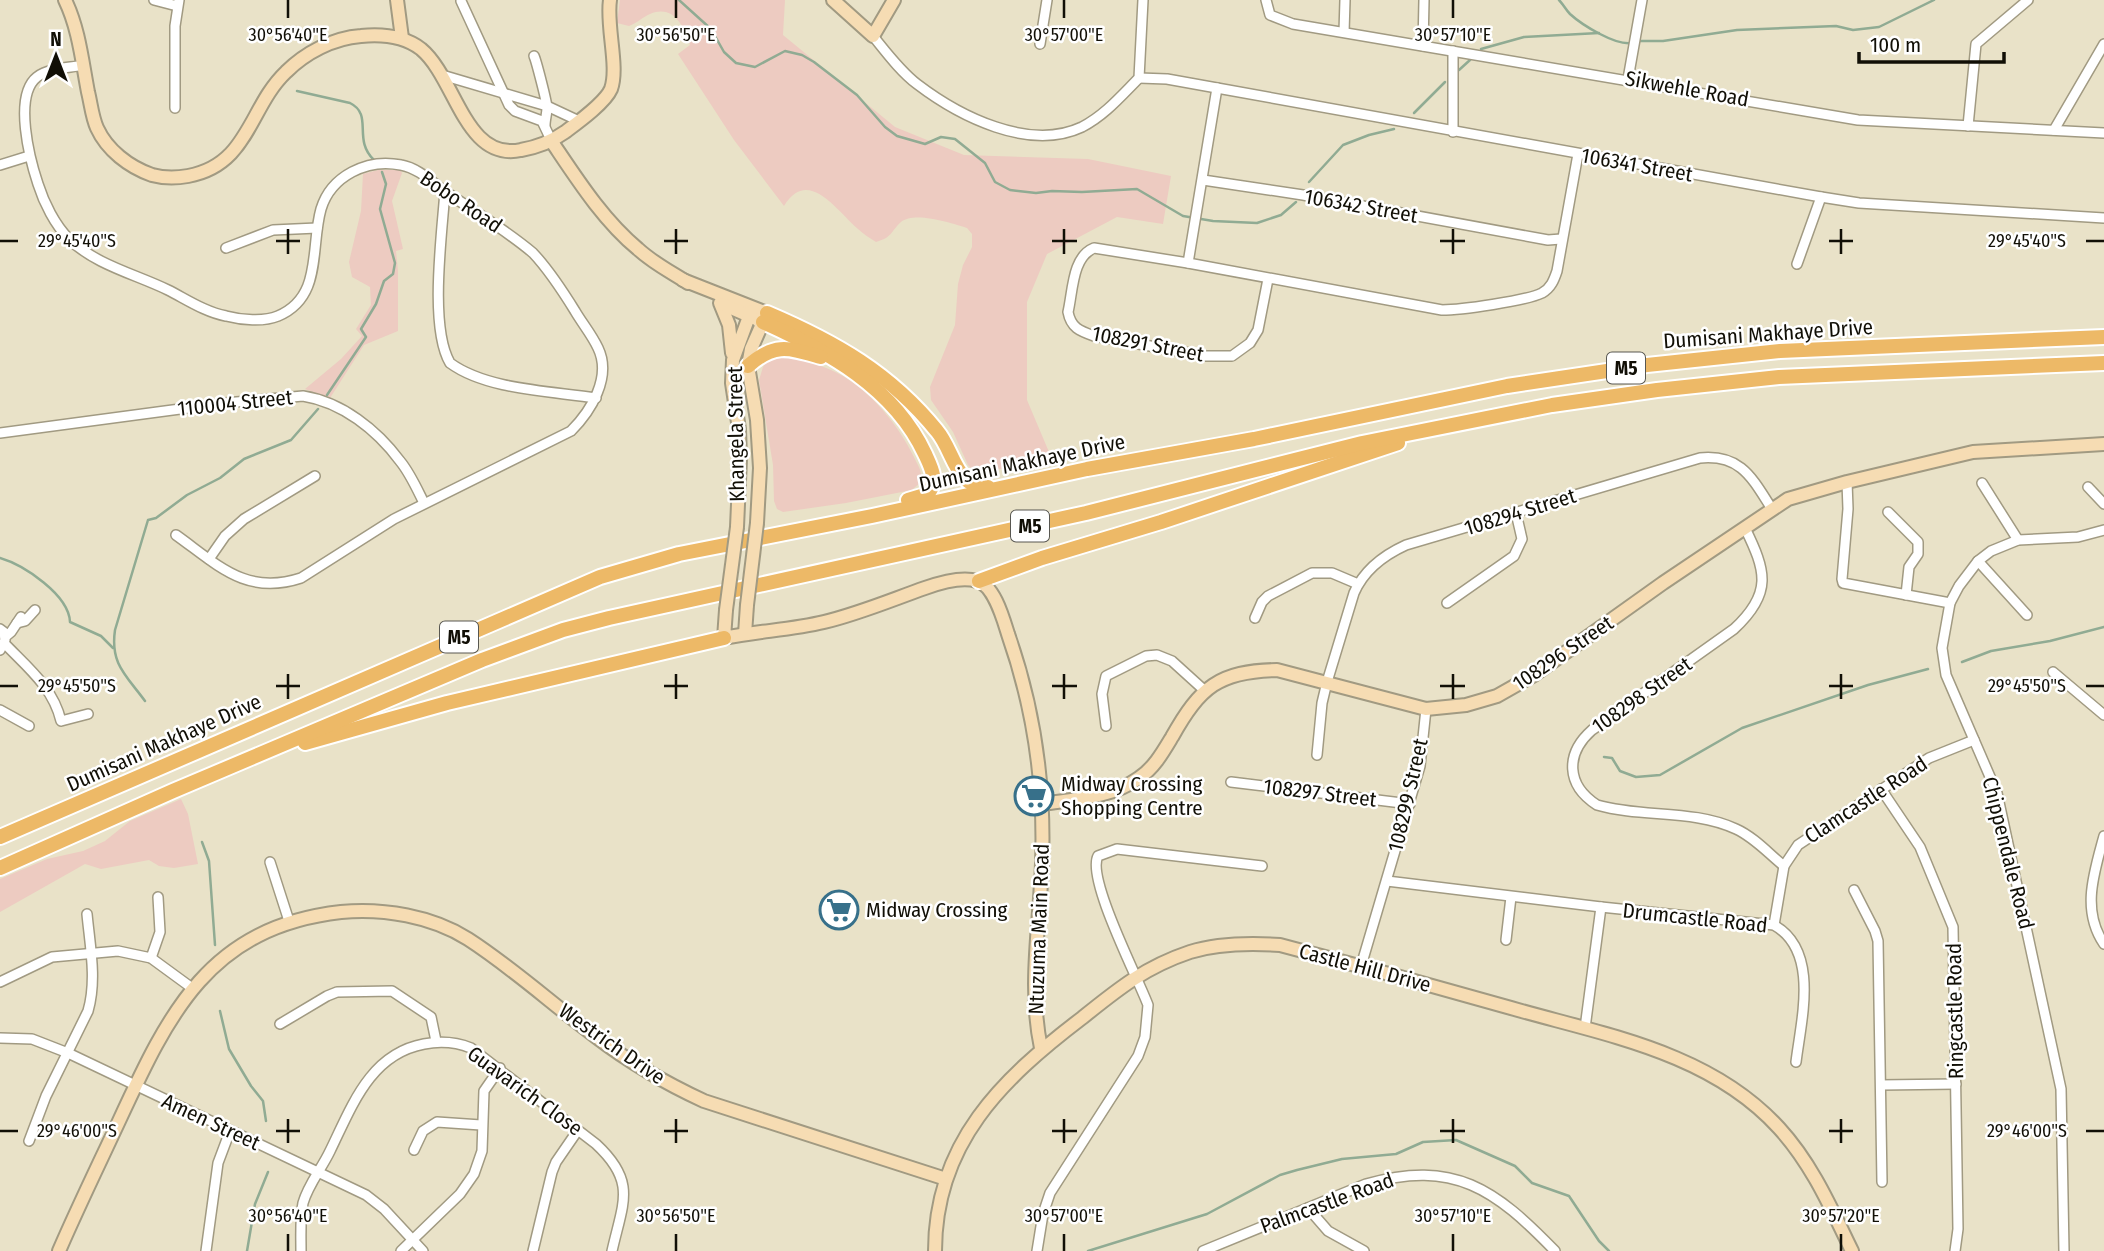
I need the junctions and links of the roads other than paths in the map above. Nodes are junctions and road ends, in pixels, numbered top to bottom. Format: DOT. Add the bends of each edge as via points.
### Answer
graph roads {
  1 [pos="65,0"];
  2 [pos="154,0"];
  3 [pos="397,0"];
  4 [pos="610,0"];
  5 [pos="833,0"];
  6 [pos="894,0"];
  7 [pos="1047,0"];
  8 [pos="1143,0"];
  9 [pos="1266,0"];
  10 [pos="1345,0"];
  11 [pos="1424,0"];
  12 [pos="1642,0"];
  13 [pos="2028,0"];
  14 [pos="461,1"];
  15 [pos="178,3"];
  16 [pos="1344,32"];
  17 [pos="873,36"];
  18 [pos="402,38"];
  19 [pos="1040,44"];
  20 [pos="2104,44"];
  21 [pos="1423,46"];
  22 [pos="1453,51"];
  23 [pos="534,56"];
  24 [pos="83,65"];
  25 [pos="442,75"];
  26 [pos="1139,78"];
  27 [pos="1628,79"];
  28 [pos="1217,88"];
  29 [pos="505,96"];
  30 [pos="547,106"];
  31 [pos="174,108"];
  32 [pos="579,121"];
  33 [pos="545,125"];
  34 [pos="1968,126"];
  35 [pos="2054,130"];
  36 [pos="1452,132"];
  37 [pos="2104,134"];
  38 [pos="551,142"];
  39 [pos="1577,155"];
  40 [pos="29,156"];
  41 [pos="0,165"];
  42 [pos="1203,180"];
  43 [pos="445,191"];
  44 [pos="1821,197"];
  45 [pos="2104,218"];
  46 [pos="317,228"];
  47 [pos="1561,239"];
  48 [pos="226,248"];
  49 [pos="1188,262"];
  50 [pos="1797,264"];
  51 [pos="1268,279"];
  52 [pos="683,280"];
  53 [pos="720,303"];
  54 [pos="758,315"];
  55 [pos="2104,337"];
  56 [pos="733,360"];
  57 [pos="839,362"];
  58 [pos="2104,363"];
  59 [pos="748,366"];
  60 [pos="596,398"];
  61 [pos="1469,420"];
  62 [pos="0,433"];
  63 [pos="2104,444"];
  64 [pos="315,476"];
  65 [pos="1847,482"];
  66 [pos="1982,483"];
  67 [pos="1007,485"];
  68 [pos="2088,488"];
  69 [pos="424,503"];
  70 [pos="2104,504"];
  71 [pos="1772,509"];
  72 [pos="1888,512"];
  73 [pos="1516,513"];
  74 [pos="1745,528"];
  75 [pos="2104,530"];
  76 [pos="782,533"];
  77 [pos="176,535"];
  78 [pos="2018,540"];
  79 [pos="209,559"];
  80 [pos="1978,561"];
  81 [pos="979,581"];
  82 [pos="1358,584"];
  83 [pos="1906,595"];
  84 [pos="1447,603"];
  85 [pos="1950,603"];
  86 [pos="35,611"];
  87 [pos="2027,615"];
  88 [pos="1255,618"];
  89 [pos="745,634"];
  90 [pos="724,638"];
  91 [pos="2,640"];
  92 [pos="2053,672"];
  93 [pos="1327,682"];
  94 [pos="1204,690"];
  95 [pos="1426,709"];
  96 [pos="0,710"];
  97 [pos="88,714"];
  98 [pos="2104,715"];
  99 [pos="29,726"];
  100 [pos="1106,726"];
  101 [pos="1974,740"];
  102 [pos="1317,755"];
  103 [pos="237,764"];
  104 [pos="1231,782"];
  105 [pos="1881,789"];
  106 [pos="1042,804"];
  107 [pos="1410,804"];
  108 [pos="2104,836"];
  109 [pos="0,837"];
  110 [pos="270,862"];
  111 [pos="1262,866"];
  112 [pos="1784,866"];
  113 [pos="0,868"];
  114 [pos="1387,881"];
  115 [pos="1854,890"];
  116 [pos="158,897"];
  117 [pos="1511,897"];
  118 [pos="1601,908"];
  119 [pos="86,914"];
  120 [pos="289,921"];
  121 [pos="1774,925"];
  122 [pos="1506,940"];
  123 [pos="2104,944"];
  124 [pos="91,953"];
  125 [pos="151,958"];
  126 [pos="1361,966"];
  127 [pos="1136,976"];
  128 [pos="0,982"];
  129 [pos="192,988"];
  130 [pos="279,1024"];
  131 [pos="1585,1028"];
  132 [pos="0,1038"];
  133 [pos="436,1041"];
  134 [pos="1041,1048"];
  135 [pos="68,1053"];
  136 [pos="1796,1062"];
  137 [pos="500,1069"];
  138 [pos="1956,1084"];
  139 [pos="1881,1085"];
  140 [pos="135,1086"];
  141 [pos="481,1125"];
  142 [pos="578,1130"];
  143 [pos="230,1131"];
  144 [pos="29,1141"];
  145 [pos="414,1150"];
  146 [pos="320,1172"];
  147 [pos="946,1179"];
  148 [pos="1882,1182"];
  149 [pos="1308,1208"];
  150 [pos="413,1239"];
  151 [pos="59,1251"];
  152 [pos="206,1251"];
  153 [pos="301,1251"];
  154 [pos="401,1251"];
  155 [pos="423,1251"];
  156 [pos="533,1251"];
  157 [pos="612,1251"];
  158 [pos="936,1251"];
  159 [pos="1037,1251"];
  160 [pos="1203,1251"];
  161 [pos="1364,1251"];
  162 [pos="1555,1251"];
  163 [pos="1852,1251"];
  164 [pos="1955,1251"];
  165 [pos="2064,1251"];
  1 -- 24 [label="street"];
  2 -- 15 [label="street"];
  3 -- 18 [label="street"];
  4 -- 32 [label="street" via="612,85 606,98"];
  5 -- 17 [label="street"];
  6 -- 17 [label="street"];
  7 -- 19 [label="street"];
  8 -- 26 [label="street"];
  9 -- 16 [label="street, Sikwehle Road" via="1273,18"];
  10 -- 16 [label="street"];
  11 -- 21 [label="street"];
  12 -- 27 [label="street"];
  13 -- 34 [label="street" via="1976,44"];
  14 -- 29 [label="street"];
  15 -- 31 [label="street"];
  16 -- 21 [label="street, Sikwehle Road"];
  17 -- 26 [label="street" via="915,83 998,127 1024,134 1049,135 1079,128 1104,113"];
  18 -- 24 [label="street" via="362,35 322,47 279,79 237,148 219,164 179,177 143,172 105,142 96,126"];
  18 -- 25 [label="street" via="420,48"];
  20 -- 35 [label="street"];
  21 -- 22 [label="street, Sikwehle Road"];
  22 -- 27 [label="street, Sikwehle Road"];
  22 -- 36 [label="street"];
  23 -- 30 [label="street"];
  24 -- 40 [label="street, Bobo Road" via="47,72 30,85 26,111"];
  25 -- 29 [label="street"];
  25 -- 38 [label="street" via="485,144 512,152"];
  26 -- 28 [label="street, 106341 Street"];
  27 -- 34 [label="street, Sikwehle Road" via="1858,120"];
  28 -- 36 [label="street, 106341 Street"];
  28 -- 42 [label="street"];
  29 -- 30 [label="street"];
  29 -- 33 [label="street" via="515,111"];
  30 -- 32 [label="street"];
  30 -- 33 [label="street"];
  32 -- 38 [label="street"];
  33 -- 38 [label="street"];
  34 -- 35 [label="street, Sikwehle Road"];
  35 -- 37 [label="street, Sikwehle Road"];
  36 -- 39 [label="street, 106341 Street"];
  38 -- 52 [label="street" via="625,237"];
  39 -- 44 [label="street, 106341 Street"];
  39 -- 47 [label="street, 108291 Street"];
  40 -- 41 [label="street"];
  40 -- 46 [label="street, Bobo Road" via="50,214 68,238 98,259 225,316 277,317 305,296"];
  42 -- 47 [label="street, 106342 Street"];
  42 -- 49 [label="street"];
  43 -- 46 [label="street, Bobo Road" via="401,165 357,170 338,180 326,194"];
  43 -- 60 [label="street, Bobo Road" via="523,245 547,268 598,348 602,376"];
  43 -- 60 [label="street" via="439,284 441,339 450,363 473,376 501,383"];
  44 -- 45 [label="street, 106341 Street"];
  44 -- 50 [label="street"];
  46 -- 48 [label="street" via="273,230"];
  47 -- 51 [label="street, 108291 Street" via="1557,271 1546,290 1468,308 1436,309"];
  49 -- 51 [label="street, 108291 Street"];
  49 -- 51 [label="street, 108291 Street" via="1089,249 1078,265 1069,312 1072,323 1094,336 1226,357 1242,350 1255,336"];
  52 -- 53 [label="street"];
  52 -- 54 [label="street"];
  53 -- 54 [label="street"];
  53 -- 56 [label="street" via="729,325"];
  54 -- 56 [label="street, Khangela Street"];
  54 -- 57 [label="main road"];
  54 -- 59 [label="street, Khangela Street"];
  54 -- 67 [label="main road" via="802,328 870,366 917,407 971,484"];
  55 -- 67 [label="main road, Dumisani Makhaye Drive / M5" via="1780,351 1647,365 1507,386"];
  56 -- 90 [label="street, Khangela Street, bridge" via="740,459"];
  57 -- 59 [label="main road" via="779,348"];
  57 -- 76 [label="main road" via="876,388 900,414 933,471 933,488 917,498"];
  58 -- 61 [label="main road, Dumisani Makhaye Drive / M5" via="1779,377 1617,395"];
  59 -- 89 [label="street, Khangela Street, bridge" via="759,456"];
  60 -- 69 [label="street, Bobo Road" via="571,431"];
  61 -- 81 [label="main road"];
  61 -- 103 [label="main road, Dumisani Makhaye Drive / M5" via="1060,519 563,630"];
  62 -- 69 [label="street, 110004 Street" via="225,403 316,398 380,436 402,462"];
  63 -- 65 [label="street, 108296 Street" via="1973,452"];
  64 -- 79 [label="street" via="244,519"];
  65 -- 71 [label="street, 108296 Street" via="1805,493"];
  65 -- 83 [label="street" via="1842,579 1846,585"];
  66 -- 78 [label="street"];
  67 -- 76 [label="main road, Dumisani Makhaye Drive / M5"];
  68 -- 70 [label="street"];
  69 -- 79 [label="street, Bobo Road" via="291,581 264,585 244,581"];
  71 -- 73 [label="street, 108294 Street" via="1744,470 1724,457 1712,457"];
  71 -- 74 [label="street, 108296 Street"];
  72 -- 83 [label="street" via="1918,542"];
  73 -- 82 [label="street, 108294 Street" via="1406,545 1379,561"];
  73 -- 84 [label="street" via="1522,539 1514,556"];
  74 -- 95 [label="street, 108296 Street" via="1516,687 1466,705"];
  74 -- 112 [label="street, 108298 Street" via="1763,572 1759,599 1750,614 1581,739 1572,768 1578,787 1597,805 1702,819 1733,828"];
  75 -- 78 [label="street, Chippendale Road" via="2078,537"];
  76 -- 109 [label="main road, Dumisani Makhaye Drive / M5" via="678,554 600,577"];
  77 -- 79 [label="street, Bobo Road"];
  78 -- 80 [label="street, Chippendale Road"];
  80 -- 85 [label="street, Chippendale Road"];
  80 -- 87 [label="street"];
  81 -- 89 [label="street" via="935,584 825,622"];
  81 -- 106 [label="street, Ntuzuma Main Road" via="1004,620 1026,689"];
  82 -- 88 [label="street" via="1332,573 1312,573 1268,596"];
  82 -- 93 [label="street, 108294 Street"];
  83 -- 85 [label="street"];
  85 -- 101 [label="street, Chippendale Road" via="1942,648 1945,668"];
  86 -- 91 [label="street" via="25,621 19,620"];
  89 -- 90 [label="street"];
  90 -- 103 [label="main road" via="447,703"];
  91 -- 97 [label="street" via="46,686 61,721"];
  92 -- 98 [label="street"];
  93 -- 94 [label="street, 108296 Street" via="1277,670 1253,670"];
  93 -- 95 [label="street, 108296 Street"];
  93 -- 102 [label="street, 108294 Street"];
  94 -- 100 [label="street" via="1172,661 1146,656 1106,676 1102,694"];
  94 -- 106 [label="street, 108296 Street" via="1162,754 1137,780 1103,794"];
  95 -- 107 [label="street, 108299 Street" via="1420,766"];
  96 -- 99 [label="street"];
  101 -- 105 [label="street, Clamcastle Road" via="1929,758"];
  101 -- 165 [label="street, Chippendale Road" via="2000,805 2061,1089"];
  103 -- 113 [label="main road, Dumisani Makhaye Drive / M5"];
  104 -- 107 [label="street, 108297 Street"];
  105 -- 112 [label="street, Clamcastle Road" via="1798,845"];
  105 -- 138 [label="street, Ringcastle Road" via="1920,847 1951,918"];
  106 -- 134 [label="street, Ntuzuma Main Road" via="1034,997"];
  107 -- 114 [label="street, 108299 Street"];
  108 -- 123 [label="street" via="2089,906"];
  110 -- 120 [label="street"];
  111 -- 127 [label="street" via="1117,849 1098,856 1095,868 1101,894"];
  112 -- 121 [label="street"];
  114 -- 117 [label="street, Drumcastle Road"];
  114 -- 126 [label="street"];
  115 -- 139 [label="street" via="1878,941"];
  116 -- 125 [label="street" via="160,932"];
  117 -- 118 [label="street, Drumcastle Road"];
  117 -- 122 [label="street"];
  118 -- 121 [label="street, Drumcastle Road"];
  118 -- 131 [label="street"];
  119 -- 124 [label="street"];
  120 -- 129 [label="street, Westrich Drive" via="237,948"];
  120 -- 147 [label="street, Westrich Drive" via="358,911 431,923 466,938 596,1037 672,1086 704,1101"];
  121 -- 136 [label="street, Drumcastle Road" via="1789,937 1802,972 1804,997"];
  124 -- 125 [label="street" via="127,951"];
  124 -- 128 [label="street" via="52,957"];
  124 -- 135 [label="street" via="92,998"];
  125 -- 129 [label="street"];
  126 -- 127 [label="street, Castle Hill Drive" via="1280,945 1252,944 1194,951"];
  126 -- 131 [label="street, Castle Hill Drive"];
  127 -- 134 [label="street, Castle Hill Drive"];
  127 -- 159 [label="street" via="1148,1005 1145,1037 1138,1056 1050,1193"];
  129 -- 140 [label="street, Westrich Drive" via="169,1019"];
  130 -- 133 [label="street" via="332,993 387,990 431,1017"];
  131 -- 163 [label="street, Castle Hill Drive" via="1672,1055 1742,1094 1807,1162"];
  132 -- 135 [label="street, Amen Street" via="32,1039"];
  133 -- 137 [label="street, Guavarich Close" via="471,1048"];
  133 -- 146 [label="street, Guavarich Close" via="396,1053 376,1068 359,1092"];
  134 -- 147 [label="street, Castle Hill Drive" via="983,1108"];
  135 -- 140 [label="street, Amen Street"];
  135 -- 144 [label="street"];
  137 -- 141 [label="street" via="484,1091"];
  137 -- 142 [label="street, Guavarich Close"];
  138 -- 139 [label="street"];
  138 -- 164 [label="street, Ringcastle Road"];
  139 -- 148 [label="street"];
  140 -- 143 [label="street, Amen Street"];
  140 -- 151 [label="street, Westrich Drive"];
  141 -- 145 [label="street" via="437,1122 423,1131"];
  141 -- 150 [label="street" via="482,1151 474,1174"];
  142 -- 156 [label="street" via="552,1172"];
  142 -- 157 [label="street, Guavarich Close" via="614,1160 622,1176 623,1201"];
  143 -- 146 [label="street, Amen Street"];
  143 -- 152 [label="street" via="218,1163"];
  146 -- 150 [label="street, Amen Street" via="366,1195"];
  146 -- 153 [label="street, Guavarich Close" via="304,1199"];
  147 -- 158 [label="street, Castle Hill Drive"];
  149 -- 160 [label="street, Palmcastle Road"];
  149 -- 161 [label="street" via="1328,1231"];
  149 -- 162 [label="street, Palmcastle Road" via="1394,1176 1444,1176 1501,1200"];
  150 -- 154 [label="street"];
  150 -- 155 [label="street, Amen Street"];
}
